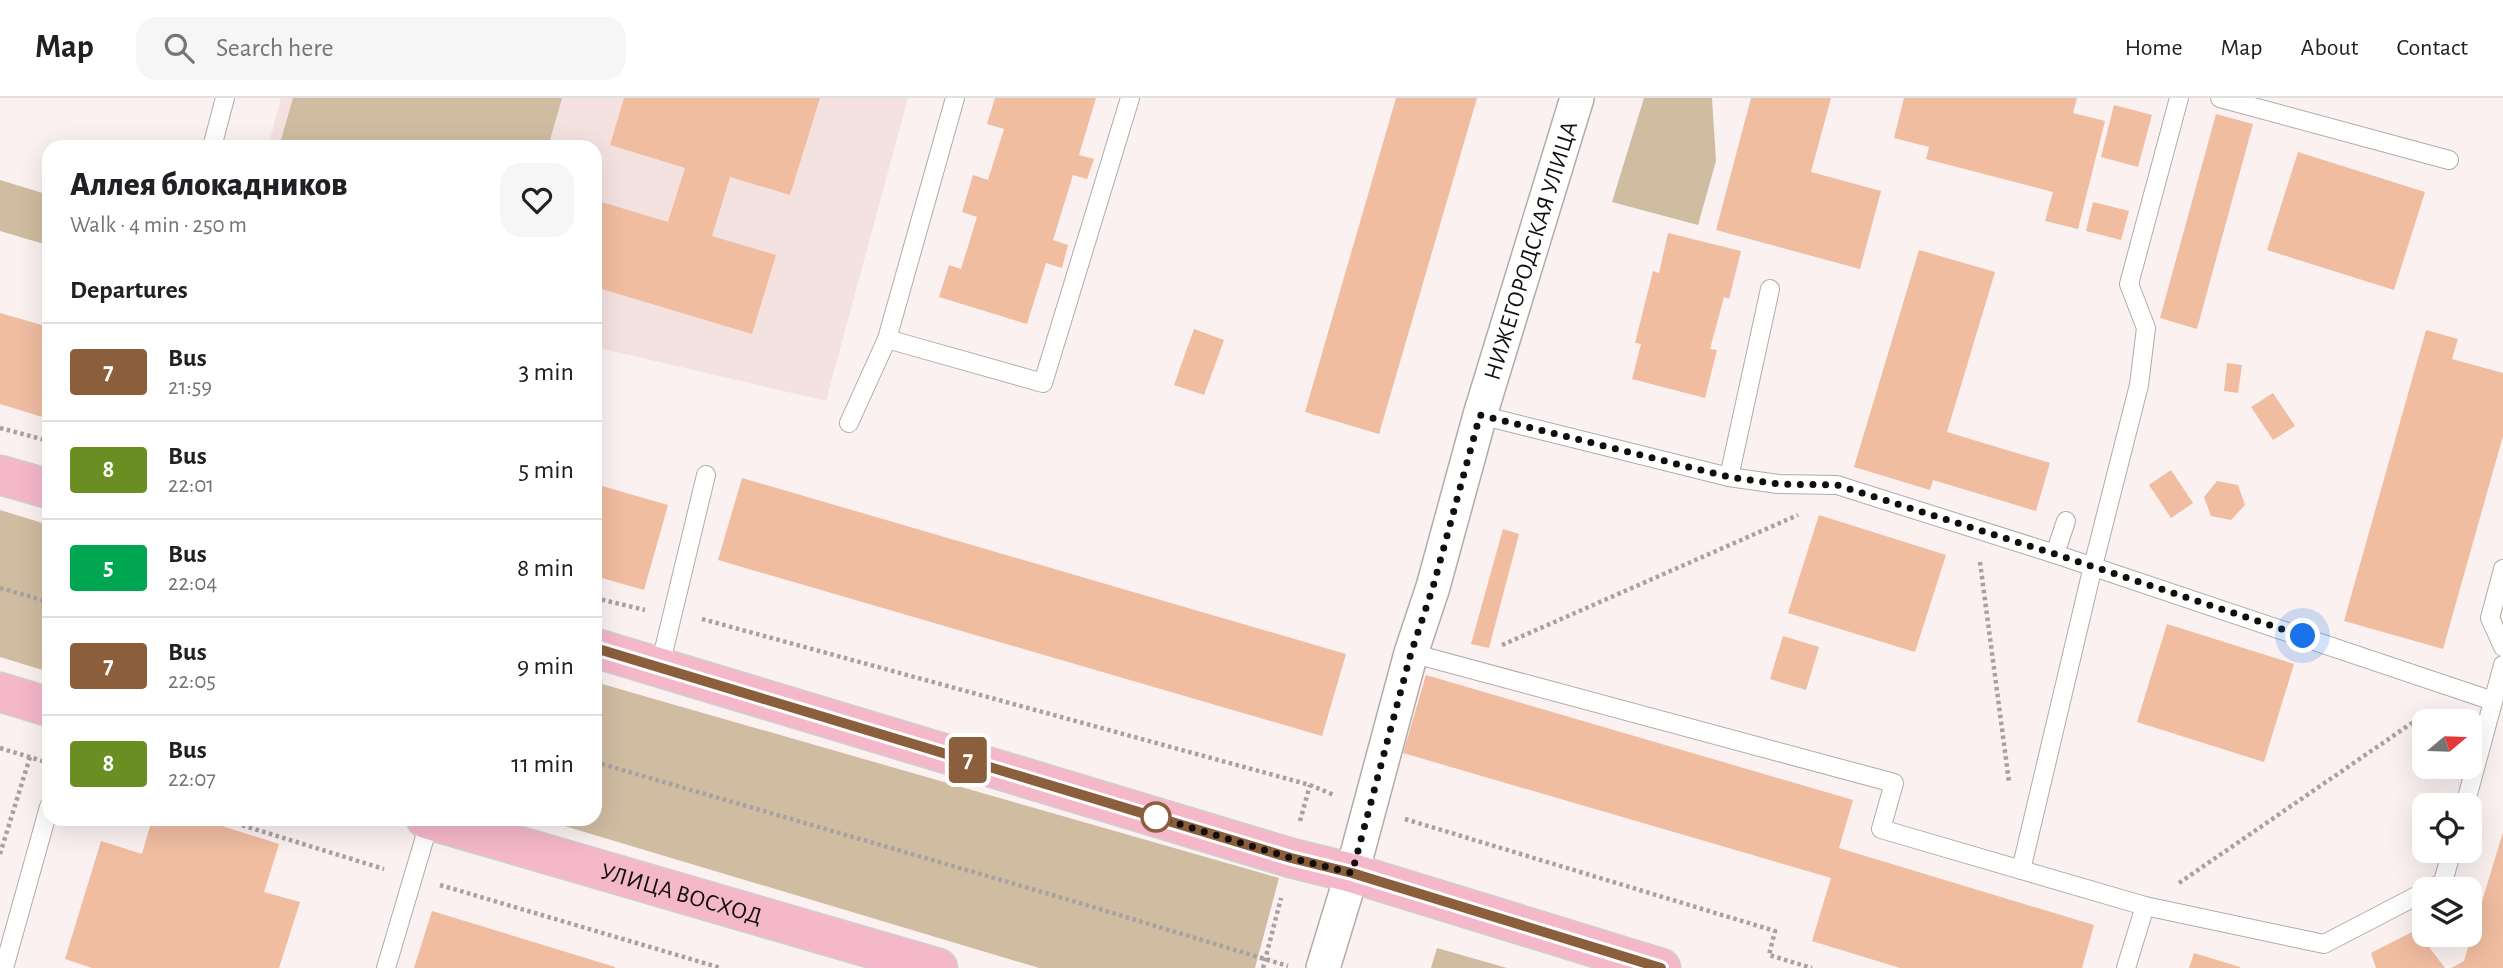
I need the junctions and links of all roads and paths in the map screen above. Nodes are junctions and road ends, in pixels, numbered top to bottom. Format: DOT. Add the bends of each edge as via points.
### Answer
graph roads {
  1 [pos="225,98"];
  2 [pos="955,98"];
  3 [pos="1130,98"];
  4 [pos="1577,98"];
  5 [pos="2179,98"];
  6 [pos="2220,98"];
  7 [pos="214,140"];
  8 [pos="2449,160"];
  9 [pos="1770,289"];
  10 [pos="887,339"];
  11 [pos="1480,415"];
  12 [pos="849,423"];
  13 [pos="0,428"];
  14 [pos="42,440"];
  15 [pos="0,475"];
  16 [pos="706,475"];
  17 [pos="1729,477"];
  18 [pos="42,487"];
  19 [pos="1800,515"];
  20 [pos="2066,521"];
  21 [pos="1978,550"];
  22 [pos="2055,554"];
  23 [pos="2093,566"];
  24 [pos="2503,569"];
  25 [pos="0,588"];
  26 [pos="602,600"];
  27 [pos="42,601"];
  28 [pos="672,611"];
  29 [pos="2503,646"];
  30 [pos="602,650"];
  31 [pos="1411,653"];
  32 [pos="2503,665"];
  33 [pos="660,666"];
  34 [pos="1455,666"];
  35 [pos="2461,690"];
  36 [pos="0,692"];
  37 [pos="2493,701"];
  38 [pos="42,705"];
  39 [pos="0,748"];
  40 [pos="30,757"];
  41 [pos="42,761"];
  42 [pos="602,764"];
  43 [pos="2010,790"];
  44 [pos="2468,793"];
  45 [pos="1369,808"];
  46 [pos="43,826"];
  47 [pos="245,826"];
  48 [pos="426,826"];
  49 [pos="448,826"];
  50 [pos="0,854"];
  51 [pos="2021,870"];
  52 [pos="1352,873"];
  53 [pos="413,878"];
  54 [pos="2412,898"];
  55 [pos="2146,906"];
  56 [pos="5,943"];
  57 [pos="926,966"];
  58 [pos="4,968"];
  59 [pos="386,968"];
  60 [pos="721,968"];
  61 [pos="1292,968"];
  62 [pos="1323,968"];
  63 [pos="1661,968"];
  64 [pos="1812,968"];
  65 [pos="2126,968"];
  1 -- 7 [label="lane"];
  2 -- 10 [label="lane"];
  3 -- 10 [label="lane" via="1043,383"];
  4 -- 11 [label="street, НИЖЕГОРОДСКАЯ УЛИЦА"];
  5 -- 23 [label="lane" via="2144,201 2129,284 2146,328 2139,386"];
  6 -- 8 [label="lane"];
  9 -- 17 [label="lane"];
  10 -- 12 [label="lane"];
  11 -- 17 [label="lane"];
  11 -- 31 [label="street, НИЖЕГОРОДСКАЯ УЛИЦА"];
  13 -- 14 [label="path"];
  15 -- 18 [label="main road"];
  16 -- 28 [label="lane"];
  17 -- 22 [label="lane" via="1837,485"];
  19 -- 34 [label="path"];
  20 -- 22 [label="lane"];
  21 -- 43 [label="path"];
  22 -- 23 [label="lane"];
  23 -- 35 [label="lane"];
  23 -- 51 [label="lane"];
  24 -- 29 [label="lane" via="2490,618"];
  25 -- 27 [label="path"];
  26 -- 28 [label="path" via="637,610"];
  28 -- 33 [label="lane"];
  28 -- 45 [label="path" via="1310,785"];
  30 -- 33 [label="main road"];
  31 -- 34 [label="lane"];
  31 -- 45 [label="street, НИЖЕГОРОДСКАЯ УЛИЦА"];
  32 -- 37 [label="lane"];
  33 -- 52 [label="main road" via="1279,855"];
  34 -- 51 [label="lane" via="1894,783 1881,829"];
  35 -- 37 [label="lane"];
  35 -- 55 [label="path"];
  36 -- 38 [label="main road"];
  37 -- 44 [label="lane"];
  39 -- 40 [label="path"];
  40 -- 41 [label="path"];
  40 -- 50 [label="path"];
  42 -- 61 [label="path"];
  45 -- 52 [label="street, НИЖЕГОРОДСКАЯ УЛИЦА"];
  45 -- 64 [label="path" via="1774,932 1769,955"];
  46 -- 56 [label="lane"];
  47 -- 53 [label="path"];
  48 -- 53 [label="lane"];
  49 -- 57 [label="main road, УЛИЦА ВОСХОД"];
  51 -- 55 [label="lane"];
  52 -- 62 [label="street, НИЖЕГОРОДСКАЯ УЛИЦА"];
  52 -- 63 [label="main road"];
  53 -- 59 [label="lane"];
  53 -- 60 [label="path"];
  54 -- 55 [label="lane" via="2324,944"];
  55 -- 65 [label="lane"];
  56 -- 58 [label="lane"];
}
